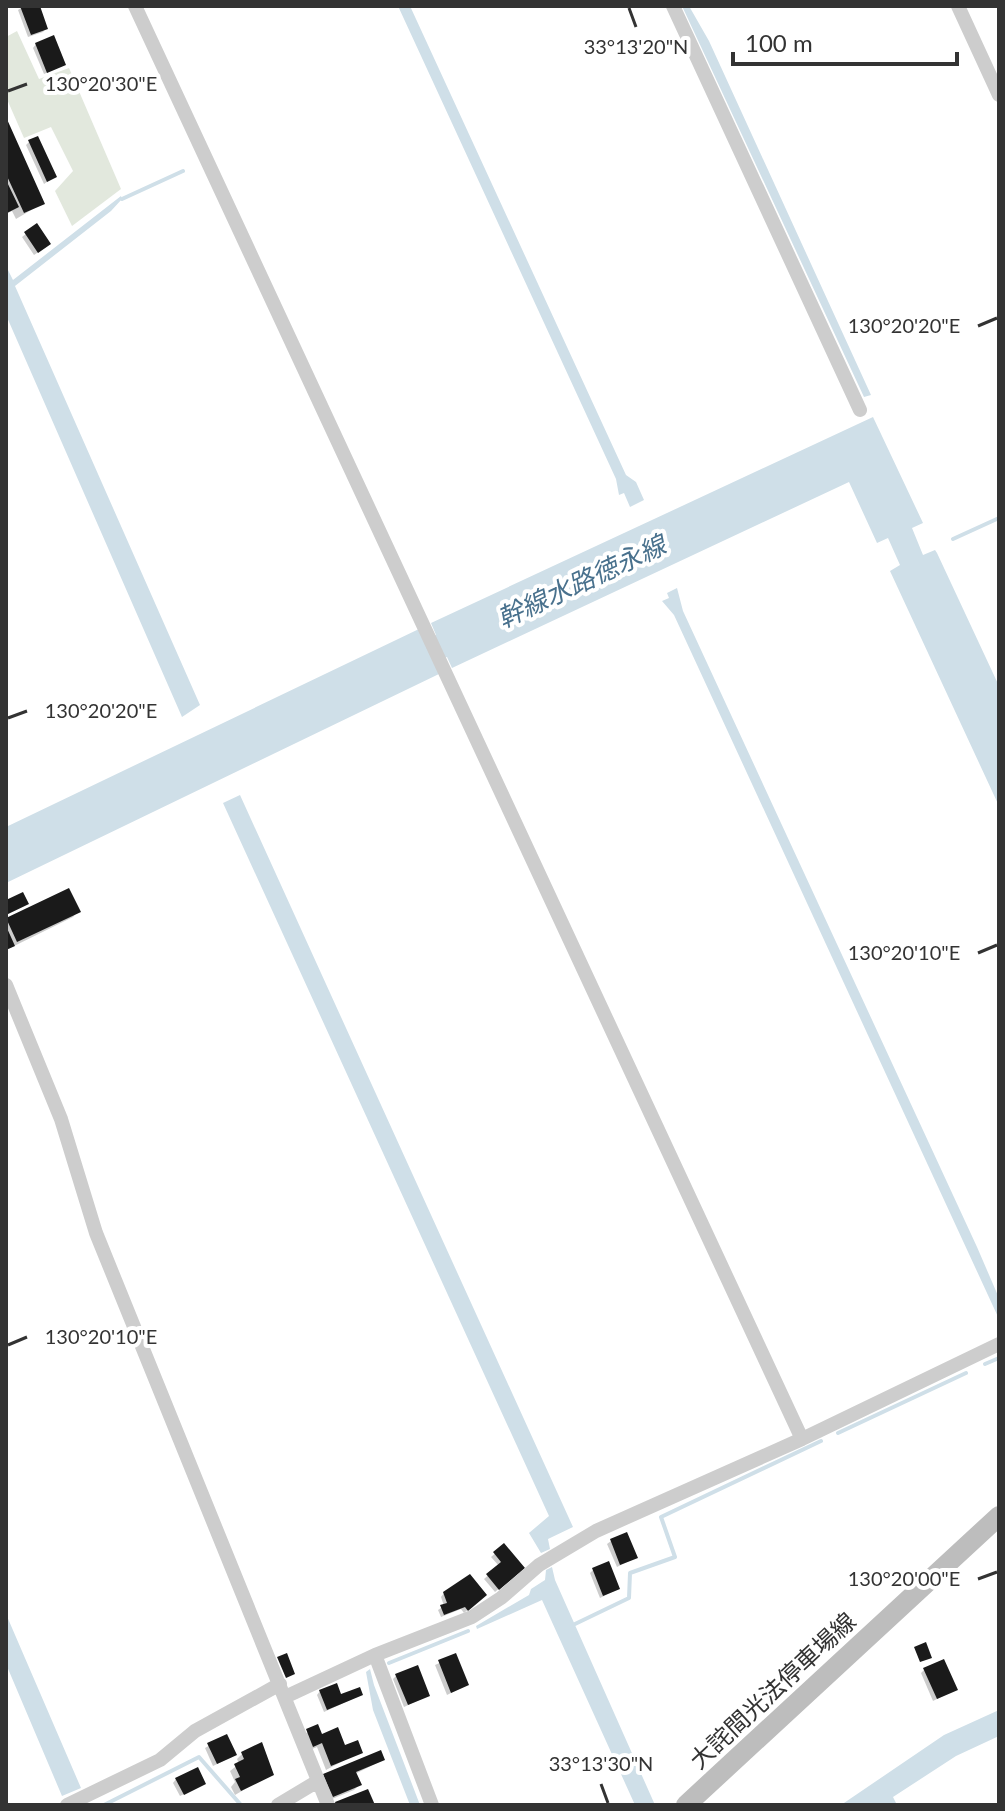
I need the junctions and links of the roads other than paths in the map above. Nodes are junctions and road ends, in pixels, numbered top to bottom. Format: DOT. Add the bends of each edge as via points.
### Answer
graph roads {
  1 [pos="135,6"];
  2 [pos="673,6"];
  3 [pos="958,6"];
  4 [pos="999,95"];
  5 [pos="860,410"];
  6 [pos="6,985"];
  7 [pos="999,1344"];
  8 [pos="802,1439"];
  9 [pos="999,1516"];
  10 [pos="375,1655"];
  11 [pos="282,1691"];
  12 [pos="318,1781"];
  13 [pos="67,1805"];
  14 [pos="278,1805"];
  15 [pos="328,1805"];
  16 [pos="432,1805"];
  17 [pos="686,1805"];
  1 -- 8 [label="street"];
  2 -- 5 [label="street"];
  3 -- 4 [label="street"];
  6 -- 11 [label="street" via="61,1119 96,1233"];
  7 -- 8 [label="street"];
  8 -- 10 [label="street" via="596,1531 539,1565 472,1617"];
  9 -- 17 [label="main road, 大詫間光法停車場線"];
  10 -- 11 [label="street"];
  10 -- 16 [label="street"];
  11 -- 12 [label="street"];
  11 -- 13 [label="street" via="195,1731 160,1760"];
  12 -- 14 [label="street"];
  12 -- 15 [label="street"];
}
